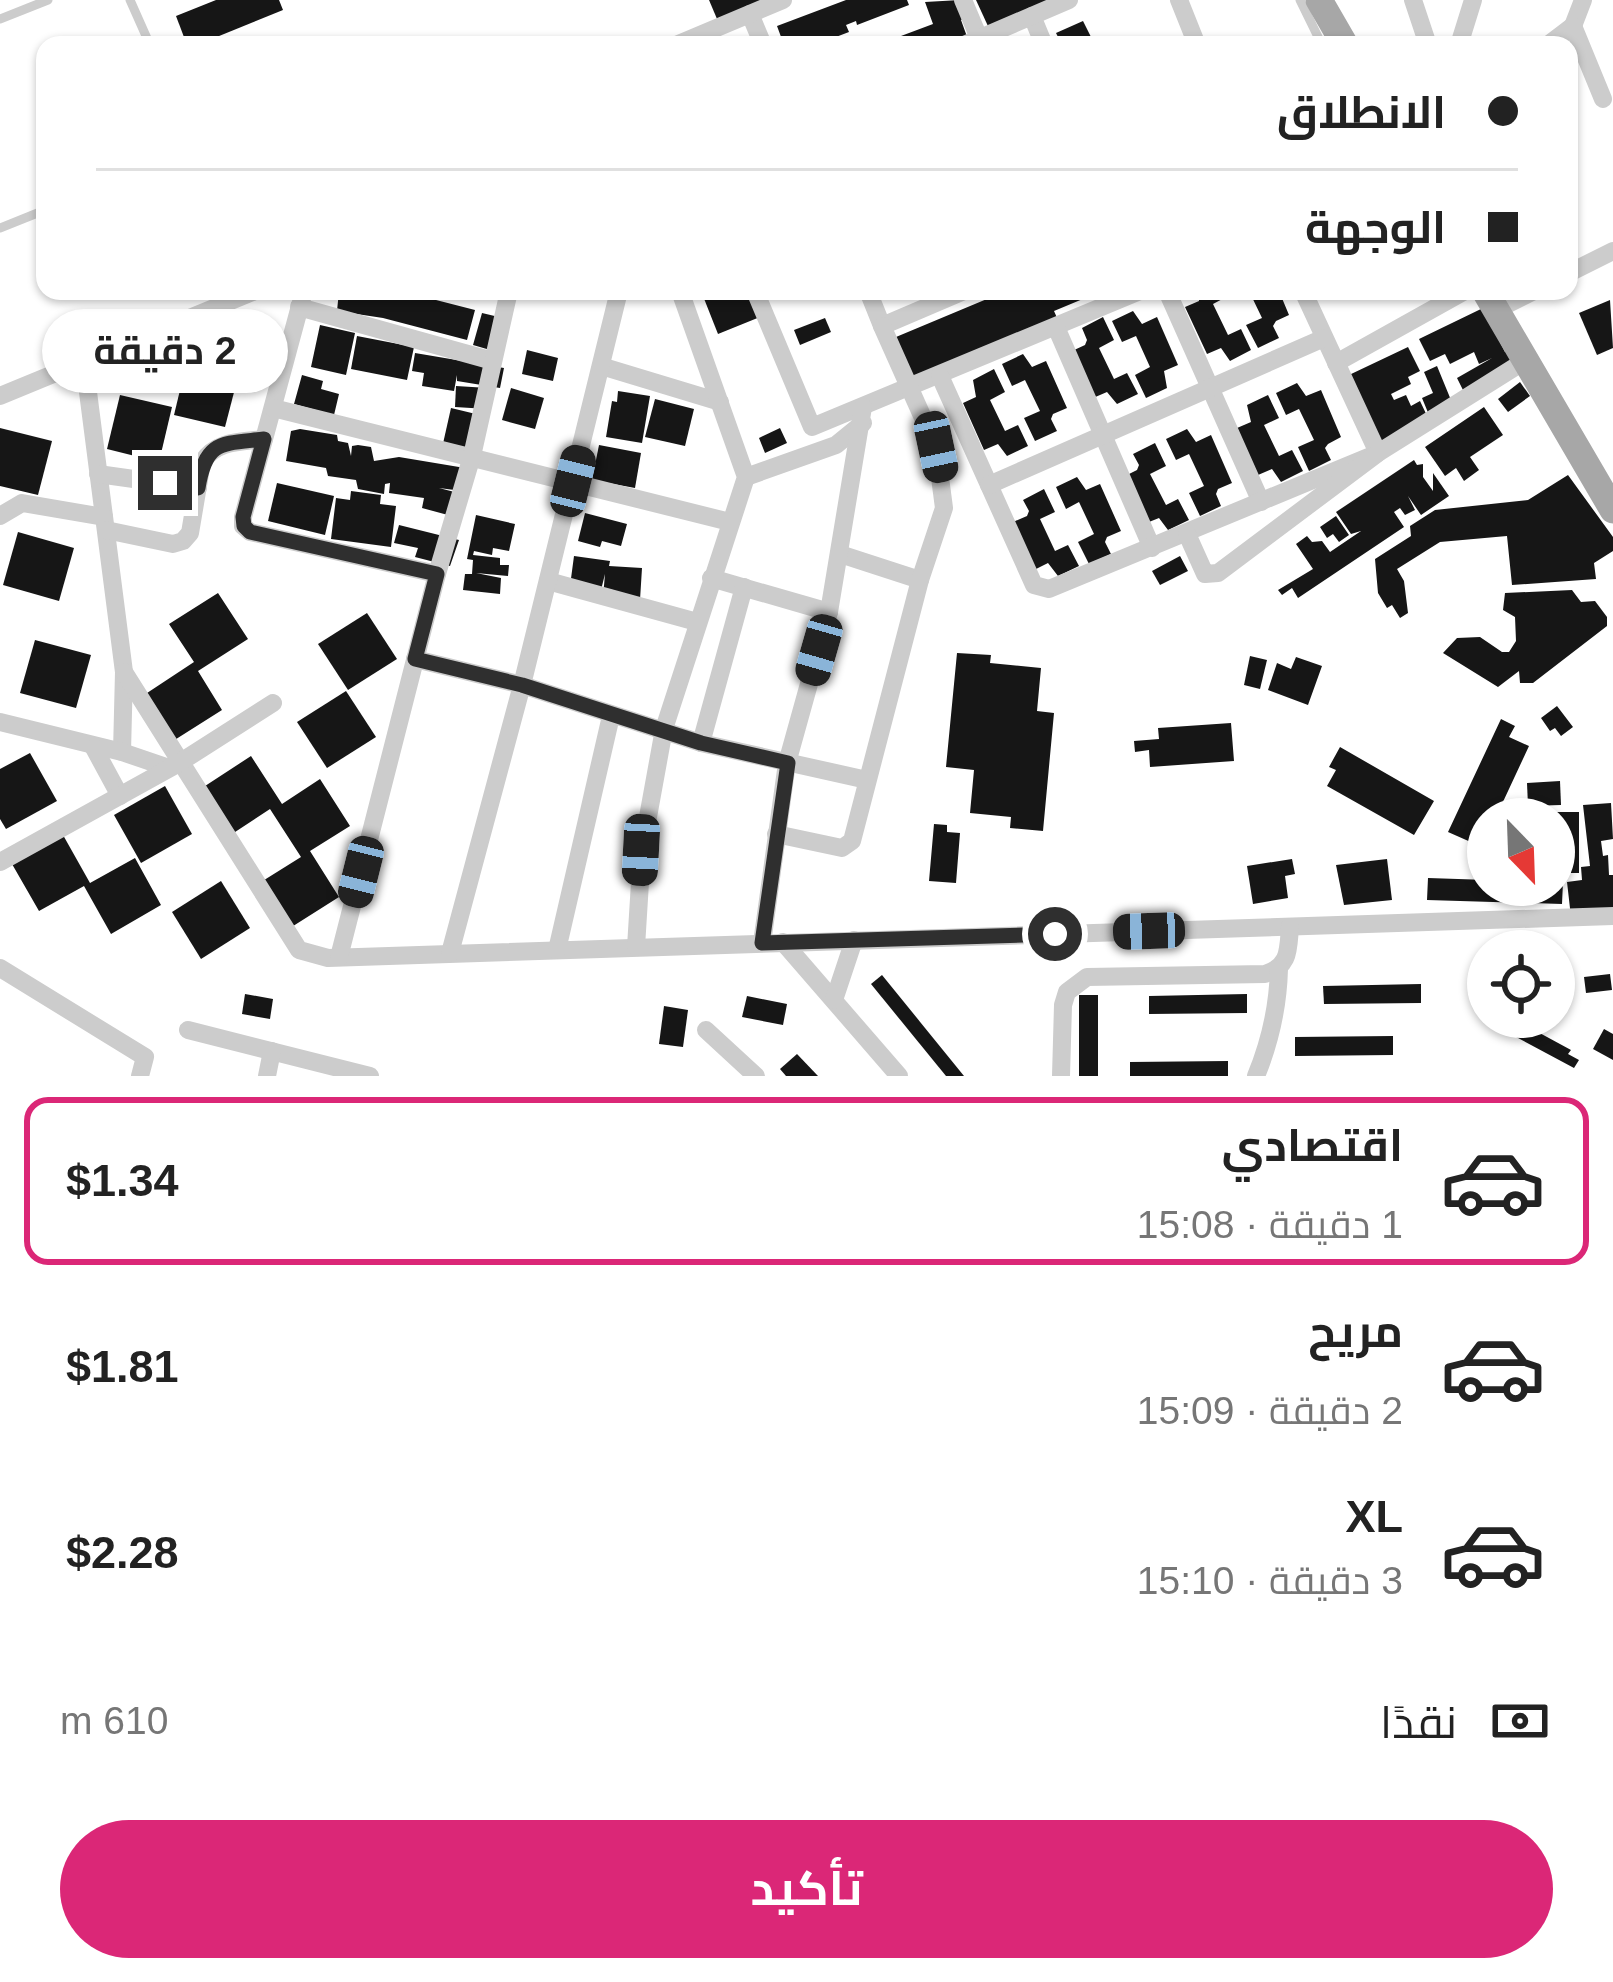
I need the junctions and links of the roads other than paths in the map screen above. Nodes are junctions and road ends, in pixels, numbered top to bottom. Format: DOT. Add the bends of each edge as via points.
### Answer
graph roads {
  1 [pos="48,0"];
  2 [pos="130,0"];
  3 [pos="783,0"];
  4 [pos="963,0"];
  5 [pos="1069,0"];
  6 [pos="1179,0"];
  7 [pos="1300,0"];
  8 [pos="1319,0"];
  9 [pos="1413,0"];
  10 [pos="1473,0"];
  11 [pos="1583,0"];
  12 [pos="750,14"];
  13 [pos="1032,16"];
  14 [pos="0,19"];
  15 [pos="1574,26"];
  16 [pos="146,36"];
  17 [pos="697,36"];
  18 [pos="759,36"];
  19 [pos="971,36"];
  20 [pos="986,36"];
  21 [pos="1040,36"];
  22 [pos="1194,36"];
  23 [pos="1318,36"];
  24 [pos="1340,36"];
  25 [pos="1425,36"];
  26 [pos="1462,36"];
  27 [pos="1561,36"];
  28 [pos="1604,99"];
  29 [pos="36,214"];
  30 [pos="0,228"];
  31 [pos="1613,251"];
  32 [pos="1578,268"];
  33 [pos="233,300"];
  34 [pos="302,300"];
  35 [pos="305,300"];
  36 [pos="507,300"];
  37 [pos="617,300"];
  38 [pos="683,300"];
  39 [pos="759,300"];
  40 [pos="872,300"];
  41 [pos="943,300"];
  42 [pos="1119,300"];
  43 [pos="1171,300"];
  44 [pos="1307,300"];
  45 [pos="1449,300"];
  46 [pos="1490,301"];
  47 [pos="882,326"];
  48 [pos="1056,327"];
  49 [pos="1324,338"];
  50 [pos="1526,360"];
  51 [pos="84,361"];
  52 [pos="494,361"];
  53 [pos="1336,363"];
  54 [pos="601,366"];
  55 [pos="940,376"];
  56 [pos="1210,388"];
  57 [pos="909,389"];
  58 [pos="0,396"];
  59 [pos="720,402"];
  60 [pos="273,408"];
  61 [pos="863,415"];
  62 [pos="1103,435"];
  63 [pos="264,439"];
  64 [pos="1378,453"];
  65 [pos="472,456"];
  66 [pos="98,474"];
  67 [pos="746,478"];
  68 [pos="573,481"];
  69 [pos="989,485"];
  70 [pos="198,488"];
  71 [pos="1261,502"];
  72 [pos="1613,510"];
  73 [pos="0,516"];
  74 [pos="730,522"];
  75 [pos="105,524"];
  76 [pos="1186,533"];
  77 [pos="1152,548"];
  78 [pos="840,554"];
  79 [pos="437,574"];
  80 [pos="711,578"];
  81 [pos="920,580"];
  82 [pos="548,581"];
  83 [pos="744,587"];
  84 [pos="830,612"];
  85 [pos="697,622"];
  86 [pos="415,659"];
  87 [pos="124,672"];
  88 [pos="522,685"];
  89 [pos="272,703"];
  90 [pos="611,716"];
  91 [pos="0,722"];
  92 [pos="664,729"];
  93 [pos="701,743"];
  94 [pos="94,748"];
  95 [pos="122,752"];
  96 [pos="788,763"];
  97 [pos="174,766"];
  98 [pos="867,780"];
  99 [pos="120,796"];
  100 [pos="776,835"];
  101 [pos="0,862"];
  102 [pos="1613,916"];
  103 [pos="1290,926"];
  104 [pos="854,940"];
  105 [pos="783,942"];
  106 [pos="762,943"];
  107 [pos="636,947"];
  108 [pos="557,950"];
  109 [pos="451,953"];
  110 [pos="339,957"];
  111 [pos="1279,970"];
  112 [pos="3,972"];
  113 [pos="833,1000"];
  114 [pos="188,1030"];
  115 [pos="706,1030"];
  116 [pos="272,1051"];
  117 [pos="140,1076"];
  118 [pos="267,1076"];
  119 [pos="370,1076"];
  120 [pos="756,1076"];
  121 [pos="899,1076"];
  122 [pos="1061,1076"];
  123 [pos="1256,1076"];
  1 -- 14 [label="lane"];
  2 -- 16 [label="lane"];
  3 -- 12 [label="street"];
  4 -- 19 [label="street"];
  5 -- 13 [label="street"];
  6 -- 22 [label="street"];
  7 -- 23 [label="lane"];
  8 -- 24 [label="main road"];
  9 -- 25 [label="street"];
  10 -- 26 [label="street"];
  11 -- 15 [label="street"];
  12 -- 17 [label="street"];
  12 -- 18 [label="street"];
  13 -- 20 [label="street"];
  13 -- 21 [label="street"];
  15 -- 27 [label="street"];
  15 -- 28 [label="street"];
  29 -- 30 [label="lane"];
  31 -- 32 [label="street"];
  33 -- 51 [label="street"];
  34 -- 60 [label="street"];
  35 -- 52 [label="street"];
  36 -- 52 [label="street"];
  37 -- 54 [label="street"];
  38 -- 59 [label="street"];
  39 -- 61 [label="street" via="812,427"];
  40 -- 47 [label="street"];
  41 -- 47 [label="street"];
  42 -- 48 [label="street"];
  43 -- 56 [label="street"];
  44 -- 49 [label="street"];
  45 -- 53 [label="street"];
  46 -- 50 [label="main road"];
  47 -- 57 [label="street"];
  48 -- 55 [label="street"];
  48 -- 62 [label="street"];
  49 -- 53 [label="street"];
  49 -- 56 [label="street"];
  50 -- 64 [label="street"];
  50 -- 72 [label="main road"];
  51 -- 58 [label="street"];
  51 -- 66 [label="street"];
  52 -- 65 [label="street"];
  53 -- 64 [label="street"];
  54 -- 59 [label="street"];
  54 -- 68 [label="street"];
  55 -- 57 [label="street"];
  55 -- 69 [label="street"];
  56 -- 62 [label="street"];
  56 -- 71 [label="street"];
  57 -- 61 [label="street"];
  57 -- 81 [label="street" via="943,479 944,508"];
  59 -- 67 [label="street"];
  60 -- 63 [label="street"];
  60 -- 65 [label="street"];
  61 -- 67 [label="street" via="836,445"];
  61 -- 78 [label="street"];
  62 -- 69 [label="street"];
  62 -- 77 [label="street"];
  63 -- 70 [label="street" via="219,444 202,462"];
  63 -- 79 [label="street" via="243,517 250,532"];
  64 -- 71 [label="street"];
  64 -- 76 [label="street" via="1218,573 1205,574"];
  65 -- 68 [label="street"];
  65 -- 79 [label="street"];
  66 -- 70 [label="street"];
  66 -- 75 [label="street"];
  67 -- 74 [label="street"];
  68 -- 74 [label="street"];
  68 -- 82 [label="street"];
  69 -- 77 [label="street" via="1041,589"];
  70 -- 75 [label="street" via="183,541"];
  71 -- 76 [label="street"];
  73 -- 75 [label="street" via="22,503"];
  74 -- 80 [label="street"];
  75 -- 87 [label="street"];
  76 -- 77 [label="street"];
  78 -- 81 [label="street"];
  78 -- 84 [label="street"];
  79 -- 86 [label="street"];
  80 -- 83 [label="street"];
  80 -- 85 [label="street"];
  81 -- 98 [label="street"];
  82 -- 85 [label="street"];
  82 -- 88 [label="street"];
  83 -- 84 [label="street"];
  83 -- 93 [label="street"];
  84 -- 96 [label="street"];
  85 -- 92 [label="street"];
  86 -- 88 [label="street"];
  86 -- 110 [label="street"];
  87 -- 95 [label="street"];
  87 -- 97 [label="street"];
  88 -- 90 [label="street"];
  88 -- 109 [label="street"];
  89 -- 97 [label="street"];
  90 -- 92 [label="street"];
  90 -- 108 [label="street"];
  91 -- 94 [label="street"];
  92 -- 93 [label="street"];
  92 -- 107 [label="street" via="641,850"];
  93 -- 96 [label="street"];
  94 -- 95 [label="street"];
  94 -- 99 [label="street"];
  95 -- 97 [label="street"];
  96 -- 98 [label="street"];
  96 -- 100 [label="street"];
  97 -- 99 [label="street"];
  97 -- 110 [label="street" via="299,950"];
  98 -- 100 [label="street" via="848,847"];
  99 -- 101 [label="street"];
  100 -- 106 [label="street"];
  102 -- 103 [label="street"];
  103 -- 104 [label="street"];
  103 -- 111 [label="street"];
  104 -- 105 [label="street"];
  104 -- 113 [label="street"];
  105 -- 106 [label="street"];
  105 -- 113 [label="street"];
  106 -- 107 [label="street"];
  107 -- 108 [label="street"];
  108 -- 109 [label="street"];
  109 -- 110 [label="street"];
  111 -- 122 [label="street" via="1087,977 1063,1005"];
  111 -- 123 [label="street" via="1277,1015"];
  112 -- 117 [label="street" via="145,1057"];
  113 -- 121 [label="street"];
  114 -- 116 [label="street"];
  115 -- 120 [label="street"];
  116 -- 118 [label="street"];
  116 -- 119 [label="street"];
}
